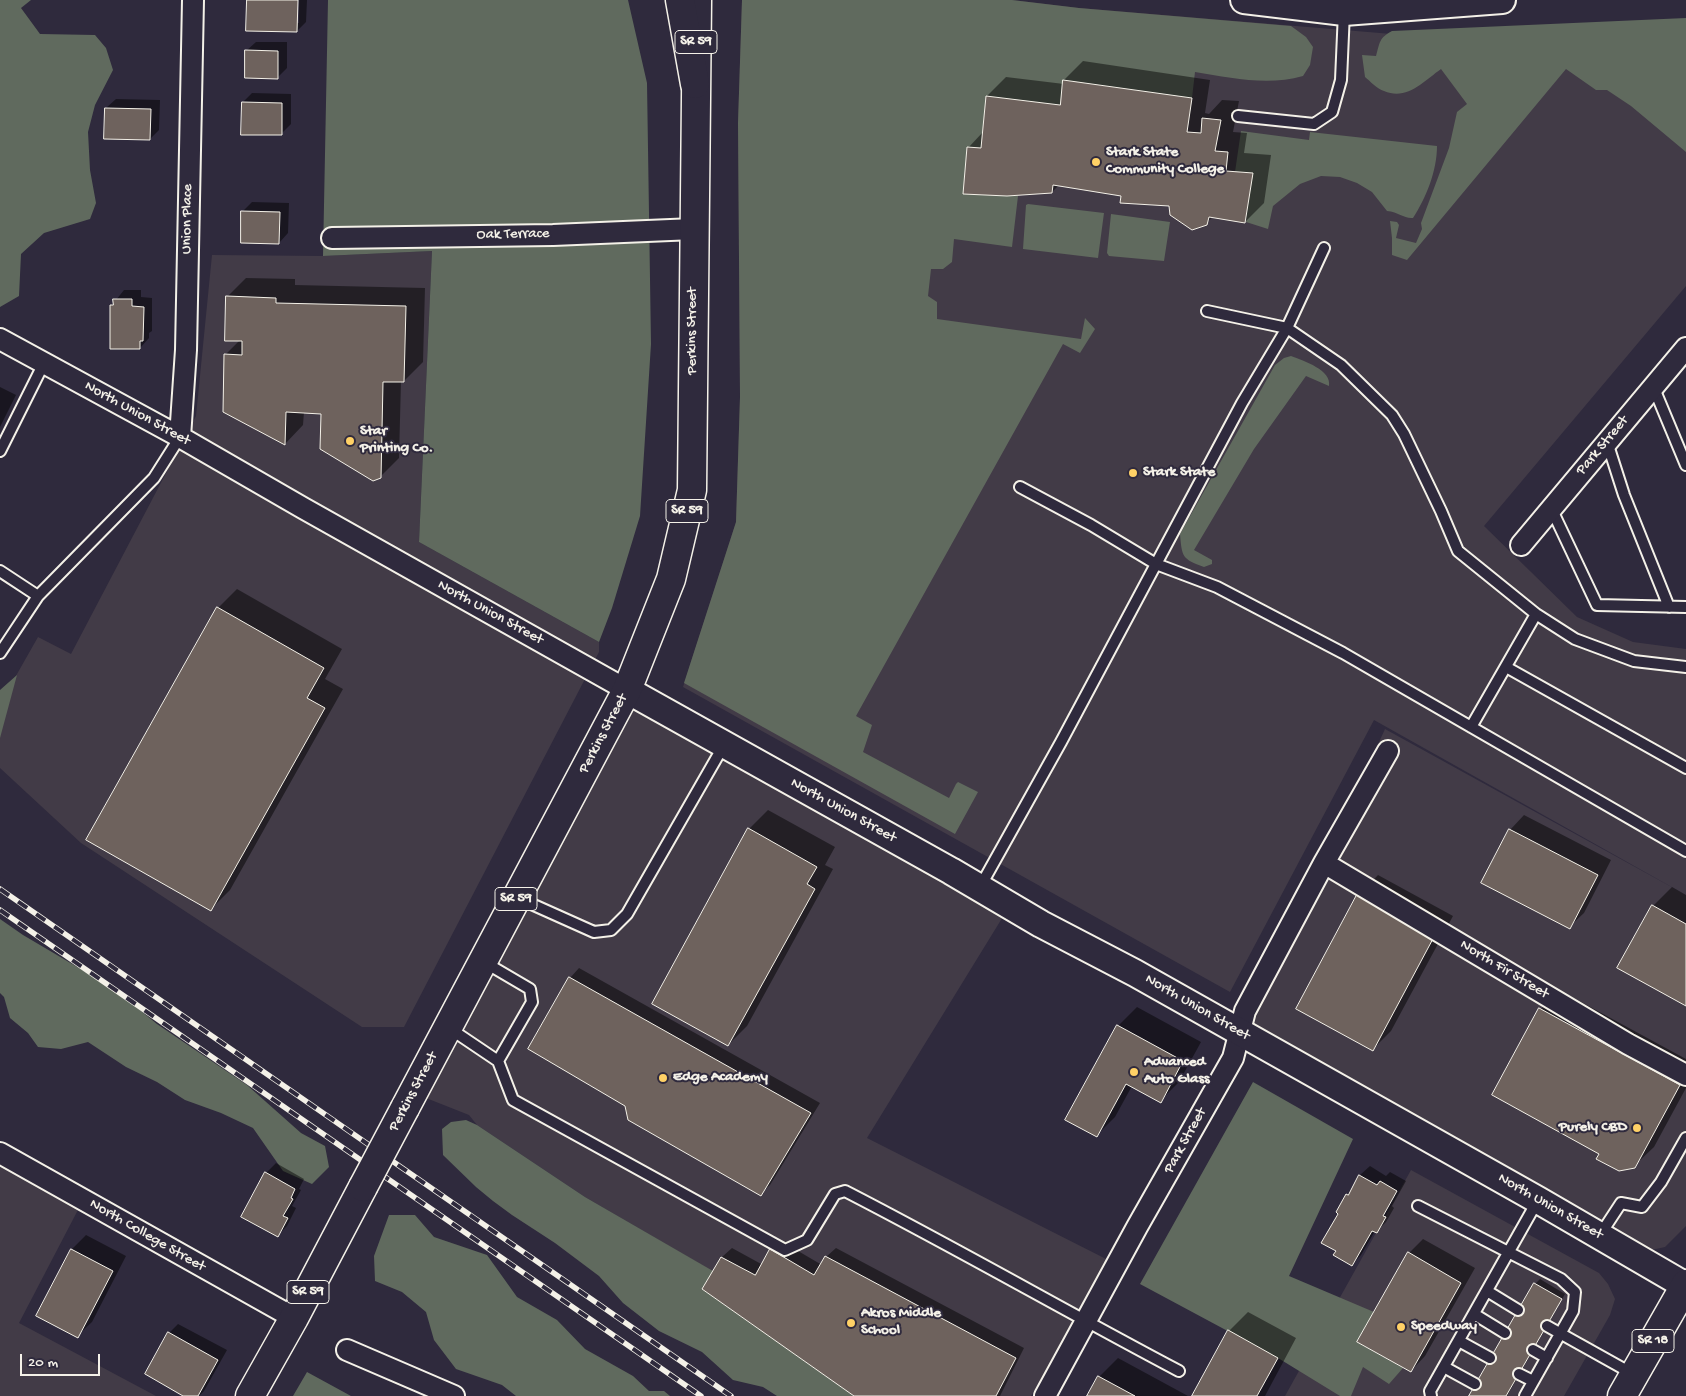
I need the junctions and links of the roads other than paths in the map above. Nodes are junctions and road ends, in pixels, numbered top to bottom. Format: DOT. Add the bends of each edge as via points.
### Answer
graph roads {
  1 [pos="193,0"];
  2 [pos="680,0"];
  3 [pos="697,0"];
  4 [pos="1244,0"];
  5 [pos="1502,0"];
  6 [pos="1344,12"];
  7 [pos="695,84"];
  8 [pos="1238,116"];
  9 [pos="694,229"];
  10 [pos="332,238"];
  11 [pos="1324,248"];
  12 [pos="1207,311"];
  13 [pos="1287,328"];
  14 [pos="0,338"];
  15 [pos="1686,348"];
  16 [pos="44,363"];
  17 [pos="1653,386"];
  18 [pos="180,437"];
  19 [pos="1607,441"];
  20 [pos="0,451"];
  21 [pos="1686,464"];
  22 [pos="1020,487"];
  23 [pos="1551,508"];
  24 [pos="1521,544"];
  25 [pos="1156,564"];
  26 [pos="0,571"];
  27 [pos="38,596"];
  28 [pos="1669,607"];
  29 [pos="1686,607"];
  30 [pos="1536,614"];
  31 [pos="0,653"];
  32 [pos="1506,667"];
  33 [pos="1686,667"];
  34 [pos="627,690"];
  35 [pos="1471,727"];
  36 [pos="724,744"];
  37 [pos="1388,751"];
  38 [pos="1686,768"];
  39 [pos="1686,851"];
  40 [pos="1324,863"];
  41 [pos="980,888"];
  42 [pos="517,897"];
  43 [pos="483,961"];
  44 [pos="448,1028"];
  45 [pos="1238,1033"];
  46 [pos="498,1061"];
  47 [pos="1686,1075"];
  48 [pos="1686,1138"];
  49 [pos="0,1153"];
  50 [pos="1538,1200"];
  51 [pos="1418,1206"];
  52 [pos="1600,1236"];
  53 [pos="1509,1251"];
  54 [pos="1686,1285"];
  55 [pos="1486,1291"];
  56 [pos="1518,1310"];
  57 [pos="1474,1314"];
  58 [pos="294,1318"];
  59 [pos="1086,1322"];
  60 [pos="1546,1326"];
  61 [pos="1505,1333"];
  62 [pos="1561,1334"];
  63 [pos="1459,1340"];
  64 [pos="348,1350"];
  65 [pos="1533,1350"];
  66 [pos="1490,1358"];
  67 [pos="1547,1358"];
  68 [pos="1444,1367"];
  69 [pos="1179,1371"];
  70 [pos="1519,1374"];
  71 [pos="1533,1381"];
  72 [pos="1476,1384"];
  73 [pos="1628,1385"];
  74 [pos="250,1396"];
  75 [pos="454,1396"];
  76 [pos="1045,1396"];
  77 [pos="1431,1396"];
  78 [pos="1525,1396"];
  1 -- 18 [label="street, Union Place" via="186,350"];
  2 -- 7 [label="main road"];
  3 -- 7 [label="main road, Perkins Street / SR 59"];
  4 -- 6 [label="street"];
  5 -- 6 [label="street"];
  6 -- 8 [label="lane" via="1341,80 1332,112 1314,124"];
  7 -- 9 [label="main road, Perkins Street / SR 59"];
  9 -- 10 [label="street, Oak Terrace"];
  9 -- 34 [label="main road, Perkins Street / SR 59" via="692,490 671,579"];
  11 -- 13 [label="lane"];
  12 -- 13 [label="lane"];
  13 -- 25 [label="lane" via="1242,403"];
  13 -- 30 [label="lane" via="1341,365 1392,415 1442,511 1458,551"];
  14 -- 16 [label="street, North Union Street"];
  15 -- 17 [label="street, Park Street"];
  16 -- 18 [label="street, North Union Street"];
  16 -- 20 [label="lane"];
  17 -- 19 [label="street, Park Street"];
  17 -- 21 [label="lane"];
  18 -- 27 [label="lane" via="154,478"];
  18 -- 34 [label="street, North Union Street"];
  19 -- 23 [label="street, Park Street"];
  19 -- 28 [label="lane" via="1624,495"];
  22 -- 25 [label="lane"];
  23 -- 24 [label="street, Park Street"];
  23 -- 28 [label="lane" via="1597,605"];
  25 -- 35 [label="lane" via="1217,587 1343,653"];
  25 -- 41 [label="lane"];
  26 -- 27 [label="lane"];
  27 -- 31 [label="lane"];
  28 -- 29 [label="lane"];
  30 -- 32 [label="lane"];
  30 -- 33 [label="lane" via="1575,639 1634,661"];
  32 -- 35 [label="lane"];
  32 -- 38 [label="lane"];
  34 -- 36 [label="street, North Union Street"];
  34 -- 42 [label="main road, Perkins Street / SR 59"];
  35 -- 39 [label="lane"];
  36 -- 41 [label="street, North Union Street"];
  36 -- 42 [label="lane" via="627,914 611,930 594,932"];
  37 -- 40 [label="street, Park Street"];
  40 -- 45 [label="street, Park Street" via="1245,1011"];
  40 -- 47 [label="street, North Fir Street" via="1611,1034"];
  41 -- 45 [label="street, North Union Street"];
  42 -- 43 [label="main road, Perkins Street / SR 59"];
  43 -- 44 [label="main road, Perkins Street / SR 59"];
  43 -- 46 [label="lane" via="530,989 532,1002"];
  44 -- 46 [label="lane"];
  44 -- 58 [label="main road, Perkins Street / SR 59, bridge"];
  45 -- 50 [label="street, North Union Street"];
  45 -- 59 [label="street, Park Street" via="1233,1058"];
  46 -- 59 [label="lane" via="513,1100 785,1250 807,1240 835,1194 845,1191"];
  48 -- 52 [label="lane" via="1661,1182 1642,1207 1621,1203"];
  49 -- 58 [label="street, North College Street"];
  50 -- 52 [label="street, North Union Street"];
  50 -- 53 [label="lane"];
  51 -- 53 [label="lane"];
  52 -- 54 [label="street, North Union Street"];
  53 -- 55 [label="lane"];
  53 -- 62 [label="lane" via="1561,1279 1575,1292 1574,1312"];
  54 -- 73 [label="main road, SR 18"];
  55 -- 56 [label="lane"];
  55 -- 57 [label="lane"];
  57 -- 61 [label="lane"];
  57 -- 63 [label="lane"];
  58 -- 74 [label="main road, Perkins Street / SR 59"];
  59 -- 69 [label="lane"];
  59 -- 76 [label="street, Park Street"];
  60 -- 62 [label="lane"];
  62 -- 67 [label="lane"];
  62 -- 73 [label="lane"];
  63 -- 66 [label="lane"];
  63 -- 68 [label="lane"];
  64 -- 75 [label="street"];
  65 -- 67 [label="lane"];
  67 -- 71 [label="lane"];
  68 -- 72 [label="lane"];
  68 -- 77 [label="lane" via="1430,1391"];
  70 -- 71 [label="lane"];
  71 -- 78 [label="lane"];
}
